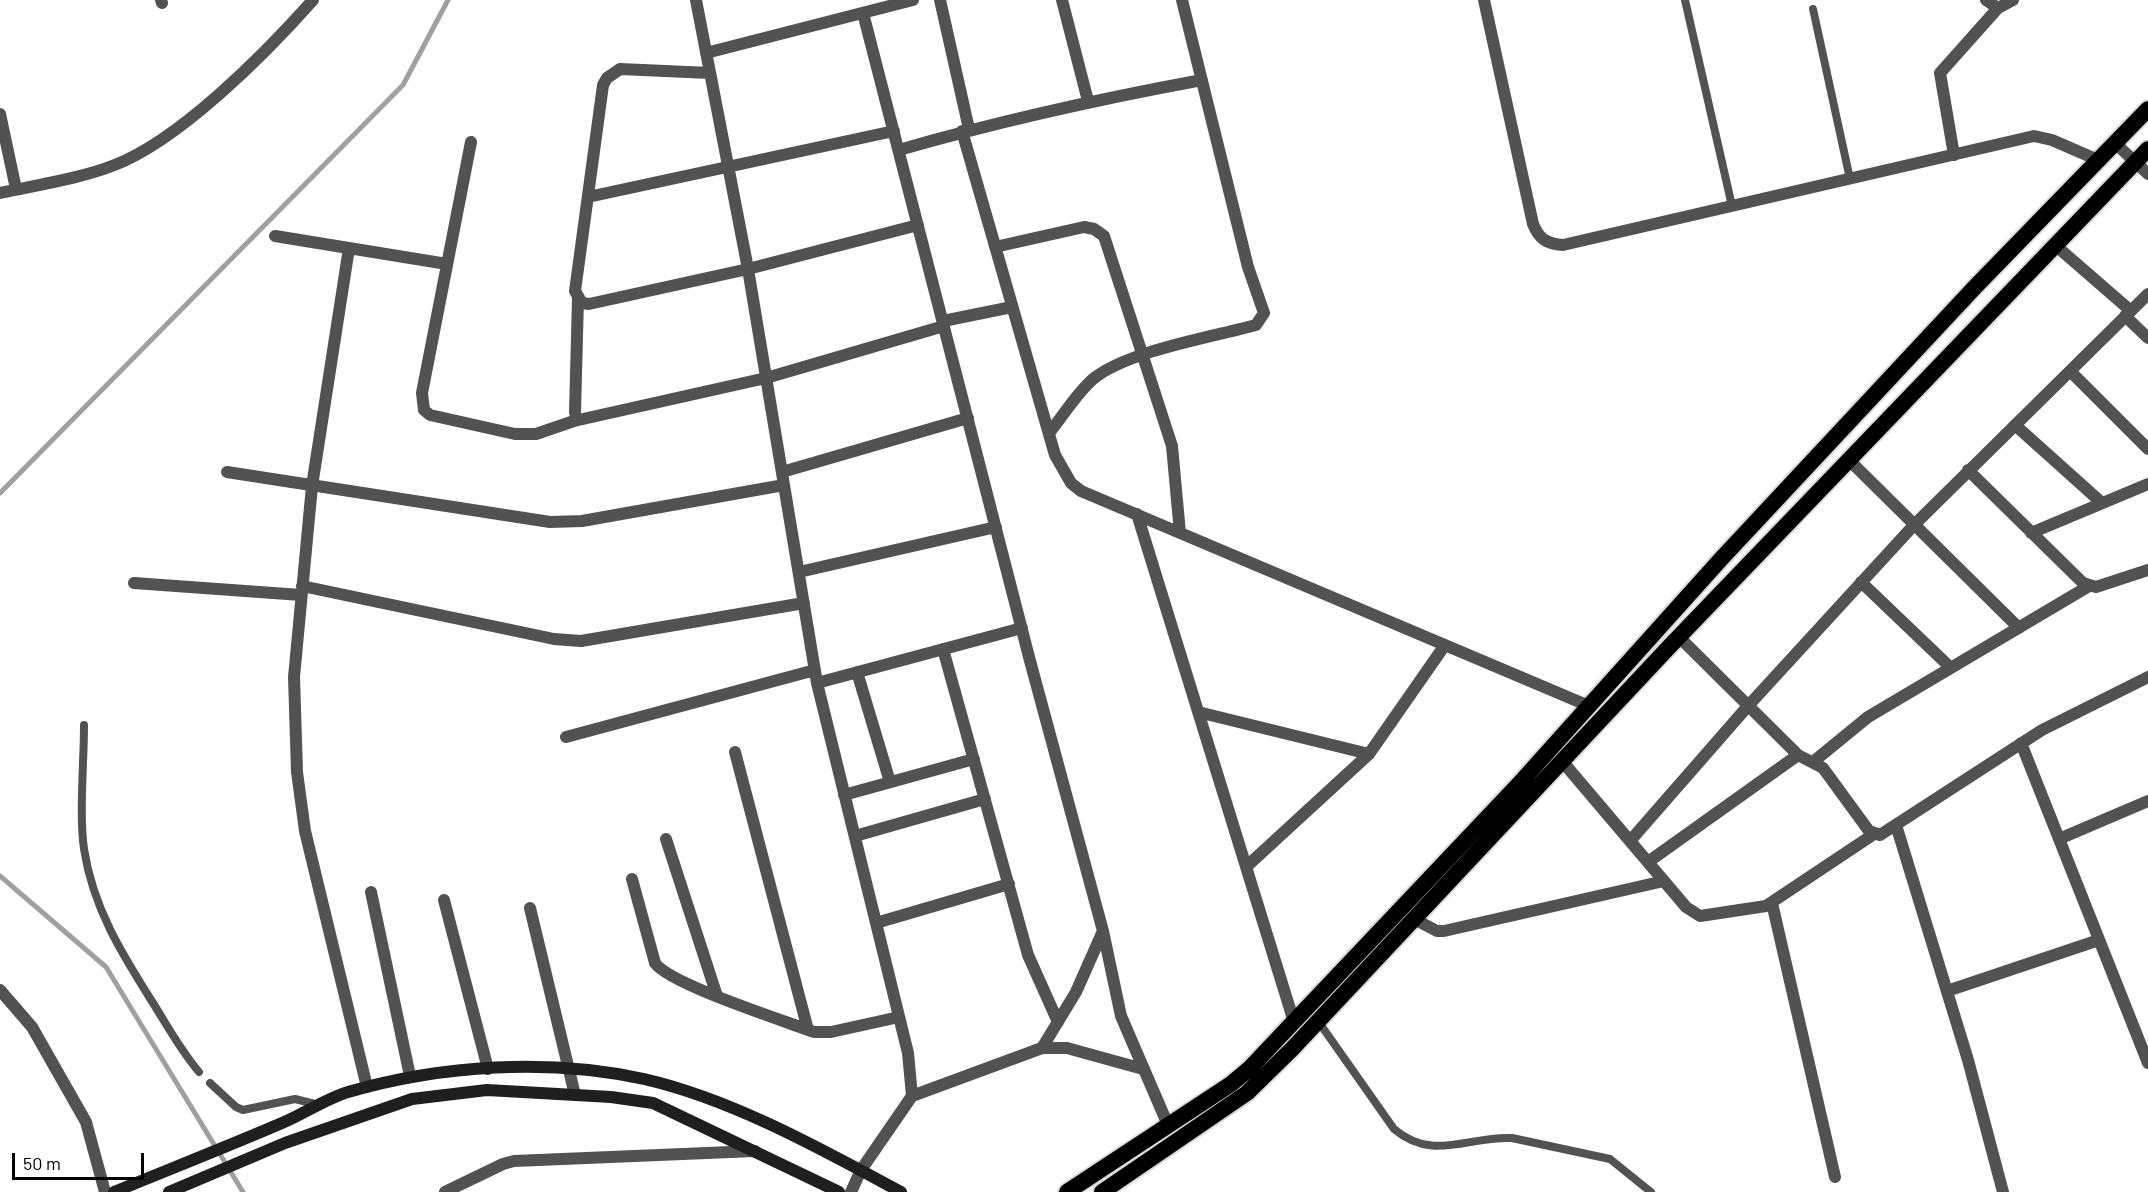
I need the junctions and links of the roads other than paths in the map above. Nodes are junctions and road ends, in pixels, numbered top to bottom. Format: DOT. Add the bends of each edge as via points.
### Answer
graph roads {
  1 [pos="313,0"];
  2 [pos="696,0"];
  3 [pos="913,0"];
  4 [pos="940,0"];
  5 [pos="1062,0"];
  6 [pos="1182,0"];
  7 [pos="1485,0"];
  8 [pos="1685,0"];
  9 [pos="1986,0"];
  10 [pos="2013,0"];
  11 [pos="1998,8"];
  12 [pos="1813,9"];
  13 [pos="863,13"];
  14 [pos="706,53"];
  15 [pos="710,73"];
  16 [pos="1202,80"];
  17 [pos="1088,101"];
  18 [pos="2148,109"];
  19 [pos="0,114"];
  20 [pos="965,130"];
  21 [pos="894,131"];
  22 [pos="471,142"];
  23 [pos="2115,143"];
  24 [pos="2148,149"];
  25 [pos="899,150"];
  26 [pos="1954,155"];
  27 [pos="2098,160"];
  28 [pos="2136,162"];
  29 [pos="728,165"];
  30 [pos="2148,174"];
  31 [pos="1850,179"];
  32 [pos="16,189"];
  33 [pos="0,193"];
  34 [pos="588,197"];
  35 [pos="1732,207"];
  36 [pos="918,225"];
  37 [pos="274,236"];
  38 [pos="2055,245"];
  39 [pos="349,248"];
  40 [pos="995,248"];
  41 [pos="447,264"];
  42 [pos="748,268"];
  43 [pos="2148,294"];
  44 [pos="578,298"];
  45 [pos="1961,301"];
  46 [pos="1012,307"];
  47 [pos="2128,314"];
  48 [pos="1982,322"];
  49 [pos="943,324"];
  50 [pos="2148,338"];
  51 [pos="1144,355"];
  52 [pos="2070,371"];
  53 [pos="766,378"];
  54 [pos="575,413"];
  55 [pos="968,418"];
  56 [pos="2015,424"];
  57 [pos="1049,433"];
  58 [pos="2148,448"];
  59 [pos="1849,460"];
  60 [pos="1968,470"];
  61 [pos="226,472"];
  62 [pos="782,472"];
  63 [pos="2148,484"];
  64 [pos="784,485"];
  65 [pos="312,486"];
  66 [pos="2102,503"];
  67 [pos="1137,514"];
  68 [pos="1914,525"];
  69 [pos="996,527"];
  70 [pos="2031,532"];
  71 [pos="1180,533"];
  72 [pos="799,572"];
  73 [pos="2147,572"];
  74 [pos="1861,582"];
  75 [pos="134,583"];
  76 [pos="2089,586"];
  77 [pos="301,591"];
  78 [pos="804,603"];
  79 [pos="1022,628"];
  80 [pos="2019,628"];
  81 [pos="1679,637"];
  82 [pos="1445,645"];
  83 [pos="943,649"];
  84 [pos="1951,668"];
  85 [pos="815,670"];
  86 [pos="857,672"];
  87 [pos="2148,677"];
  88 [pos="817,683"];
  89 [pos="1748,705"];
  90 [pos="1589,706"];
  91 [pos="1198,712"];
  92 [pos="84,725"];
  93 [pos="567,738"];
  94 [pos="2021,743"];
  95 [pos="735,752"];
  96 [pos="1369,754"];
  97 [pos="1798,755"];
  98 [pos="974,759"];
  99 [pos="1562,761"];
  100 [pos="1813,762"];
  101 [pos="890,782"];
  102 [pos="844,795"];
  103 [pos="985,799"];
  104 [pos="2148,801"];
  105 [pos="1896,825"];
  106 [pos="1874,834"];
  107 [pos="855,836"];
  108 [pos="666,839"];
  109 [pos="2059,839"];
  110 [pos="1630,841"];
  111 [pos="1648,862"];
  112 [pos="1246,867"];
  113 [pos="632,879"];
  114 [pos="1664,881"];
  115 [pos="1009,884"];
  116 [pos="371,892"];
  117 [pos="444,900"];
  118 [pos="1772,903"];
  119 [pos="530,908"];
  120 [pos="1414,919"];
  121 [pos="876,923"];
  122 [pos="1103,931"];
  123 [pos="2099,940"];
  124 [pos="0,990"];
  125 [pos="1947,991"];
  126 [pos="717,996"];
  127 [pos="899,1017"];
  128 [pos="1318,1021"];
  129 [pos="1058,1022"];
  130 [pos="1294,1022"];
  131 [pos="808,1030"];
  132 [pos="1042,1048"];
  133 [pos="2148,1063"];
  134 [pos="571,1068"];
  135 [pos="488,1069"];
  136 [pos="1143,1069"];
  137 [pos="199,1072"];
  138 [pos="410,1076"];
  139 [pos="210,1083"];
  140 [pos="367,1087"];
  141 [pos="575,1095"];
  142 [pos="912,1096"];
  143 [pos="320,1105"];
  144 [pos="1168,1125"];
  145 [pos="754,1151"];
  146 [pos="861,1170"];
  147 [pos="1099,1171"];
  148 [pos="1835,1177"];
  149 [pos="1106,1189"];
  150 [pos="105,1192"];
  151 [pos="114,1192"];
  152 [pos="170,1192"];
  153 [pos="445,1192"];
  154 [pos="839,1192"];
  155 [pos="851,1192"];
  156 [pos="901,1192"];
  157 [pos="1067,1192"];
  158 [pos="1651,1192"];
  159 [pos="2003,1192"];
  1 -- 32 [label="street" via="279,37 174,132 112,166"];
  2 -- 14 [label="street"];
  3 -- 13 [label="street"];
  4 -- 20 [label="street"];
  5 -- 17 [label="street"];
  6 -- 16 [label="street"];
  7 -- 35 [label="street" via="1533,224 1541,239 1563,245"];
  8 -- 35 [label="lane"];
  9 -- 11 [label="street"];
  10 -- 11 [label="street"];
  11 -- 26 [label="street" via="1940,73"];
  12 -- 31 [label="lane"];
  13 -- 14 [label="street"];
  13 -- 21 [label="street"];
  14 -- 15 [label="street"];
  15 -- 29 [label="street"];
  15 -- 34 [label="street" via="620,69 607,78"];
  16 -- 17 [label="street"];
  16 -- 51 [label="street" via="1248,267 1264,313 1256,325"];
  17 -- 20 [label="street"];
  18 -- 23 [label="highway"];
  19 -- 32 [label="street"];
  20 -- 25 [label="street"];
  20 -- 40 [label="street"];
  21 -- 25 [label="street"];
  21 -- 29 [label="street"];
  22 -- 41 [label="street"];
  23 -- 27 [label="highway"];
  23 -- 28 [label="street"];
  24 -- 28 [label="highway"];
  25 -- 36 [label="street"];
  26 -- 27 [label="street" via="2034,136"];
  26 -- 31 [label="street"];
  27 -- 45 [label="highway"];
  28 -- 30 [label="street"];
  28 -- 38 [label="highway"];
  29 -- 34 [label="street"];
  29 -- 42 [label="street"];
  31 -- 35 [label="street"];
  32 -- 33 [label="street"];
  34 -- 44 [label="street" via="575,291"];
  36 -- 42 [label="street"];
  36 -- 49 [label="street"];
  37 -- 39 [label="street"];
  38 -- 47 [label="street"];
  38 -- 48 [label="highway"];
  39 -- 41 [label="street"];
  39 -- 65 [label="street"];
  40 -- 46 [label="street"];
  40 -- 51 [label="street" via="1084,227 1104,236"];
  41 -- 53 [label="street" via="421,402 430,415 515,434 536,434 574,421"];
  42 -- 44 [label="street" via="588,304"];
  42 -- 53 [label="street"];
  43 -- 47 [label="street"];
  44 -- 54 [label="street"];
  45 -- 48 [label="highway"];
  45 -- 90 [label="highway"];
  46 -- 49 [label="street"];
  46 -- 57 [label="street"];
  47 -- 50 [label="street"];
  47 -- 52 [label="street"];
  48 -- 59 [label="highway"];
  49 -- 53 [label="street"];
  49 -- 55 [label="street"];
  51 -- 57 [label="street" via="1093,379"];
  51 -- 71 [label="street" via="1175,458"];
  52 -- 56 [label="street"];
  52 -- 58 [label="street"];
  53 -- 62 [label="street"];
  55 -- 62 [label="street"];
  55 -- 69 [label="street"];
  56 -- 60 [label="street"];
  56 -- 66 [label="street"];
  57 -- 67 [label="street" via="1055,455 1071,483"];
  59 -- 68 [label="street"];
  59 -- 81 [label="highway"];
  60 -- 68 [label="street"];
  60 -- 70 [label="street"];
  61 -- 65 [label="street"];
  62 -- 64 [label="street"];
  63 -- 66 [label="street"];
  64 -- 65 [label="street" via="566,522"];
  64 -- 72 [label="street"];
  65 -- 77 [label="street"];
  66 -- 70 [label="street"];
  67 -- 71 [label="street"];
  67 -- 91 [label="street"];
  68 -- 74 [label="street"];
  68 -- 80 [label="street"];
  69 -- 72 [label="street"];
  69 -- 79 [label="street"];
  70 -- 76 [label="street"];
  71 -- 82 [label="street"];
  72 -- 78 [label="street"];
  73 -- 76 [label="street"];
  74 -- 84 [label="street"];
  74 -- 89 [label="street"];
  75 -- 77 [label="street"];
  76 -- 80 [label="street"];
  77 -- 78 [label="street" via="581,641"];
  77 -- 140 [label="street" via="294,677 300,804"];
  78 -- 85 [label="street"];
  79 -- 83 [label="street"];
  79 -- 122 [label="street"];
  80 -- 84 [label="street"];
  81 -- 89 [label="street"];
  81 -- 99 [label="highway"];
  82 -- 90 [label="street"];
  82 -- 96 [label="street"];
  83 -- 86 [label="street"];
  83 -- 98 [label="street"];
  84 -- 100 [label="street" via="1860,722"];
  85 -- 88 [label="street"];
  85 -- 93 [label="street"];
  86 -- 88 [label="street"];
  86 -- 101 [label="street"];
  87 -- 94 [label="street"];
  88 -- 102 [label="street"];
  89 -- 97 [label="street"];
  89 -- 110 [label="street"];
  90 -- 130 [label="highway"];
  91 -- 96 [label="street"];
  91 -- 112 [label="street"];
  92 -- 137 [label="lane" via="84,847 96,899 123,954"];
  94 -- 105 [label="street"];
  94 -- 109 [label="street"];
  95 -- 131 [label="street"];
  96 -- 112 [label="street"];
  97 -- 100 [label="street"];
  97 -- 111 [label="street"];
  98 -- 101 [label="street"];
  98 -- 103 [label="street"];
  99 -- 110 [label="street"];
  99 -- 120 [label="highway"];
  100 -- 106 [label="street" via="1823,768"];
  101 -- 102 [label="street"];
  102 -- 107 [label="street"];
  103 -- 107 [label="street"];
  103 -- 115 [label="street"];
  104 -- 109 [label="street"];
  105 -- 106 [label="street" via="1880,835"];
  105 -- 125 [label="street"];
  106 -- 118 [label="street"];
  107 -- 121 [label="street"];
  108 -- 126 [label="street"];
  109 -- 123 [label="street"];
  110 -- 111 [label="street"];
  111 -- 114 [label="street"];
  112 -- 130 [label="street"];
  113 -- 126 [label="street" via="658,968"];
  114 -- 118 [label="street" via="1686,907 1700,916 1757,909"];
  114 -- 120 [label="street" via="1444,931"];
  115 -- 121 [label="street"];
  115 -- 129 [label="street" via="1028,955"];
  116 -- 138 [label="street"];
  117 -- 135 [label="street"];
  118 -- 148 [label="street"];
  119 -- 134 [label="street"];
  120 -- 128 [label="highway"];
  121 -- 127 [label="street"];
  122 -- 129 [label="street"];
  122 -- 136 [label="street" via="1121,1017"];
  123 -- 125 [label="street"];
  123 -- 133 [label="street"];
  124 -- 150 [label="street" via="32,1027 86,1122"];
  125 -- 159 [label="street"];
  126 -- 131 [label="street"];
  127 -- 131 [label="street" via="831,1032"];
  127 -- 142 [label="street" via="908,1053"];
  128 -- 149 [label="highway" via="1247,1093"];
  128 -- 158 [label="lane" via="1394,1130 1406,1140 1423,1147 1445,1147 1496,1137 1512,1138 1610,1159"];
  129 -- 132 [label="street"];
  130 -- 144 [label="highway" via="1240,1077"];
  132 -- 136 [label="street" via="1067,1048"];
  132 -- 142 [label="street"];
  134 -- 135 [label="main road"];
  134 -- 141 [label="street"];
  134 -- 146 [label="main road" via="645,1079 704,1098"];
  135 -- 138 [label="main road"];
  136 -- 144 [label="street"];
  138 -- 140 [label="main road"];
  139 -- 143 [label="lane" via="243,1110 295,1099"];
  140 -- 143 [label="main road"];
  141 -- 145 [label="main road" via="654,1103"];
  141 -- 152 [label="main road" via="487,1090 412,1100 285,1143"];
  142 -- 146 [label="street"];
  143 -- 151 [label="main road"];
  144 -- 147 [label="highway"];
  145 -- 153 [label="street" via="514,1161"];
  145 -- 154 [label="main road"];
  146 -- 155 [label="street"];
  146 -- 156 [label="main road"];
  147 -- 149 [label="highway"];
  147 -- 157 [label="highway"];
}
